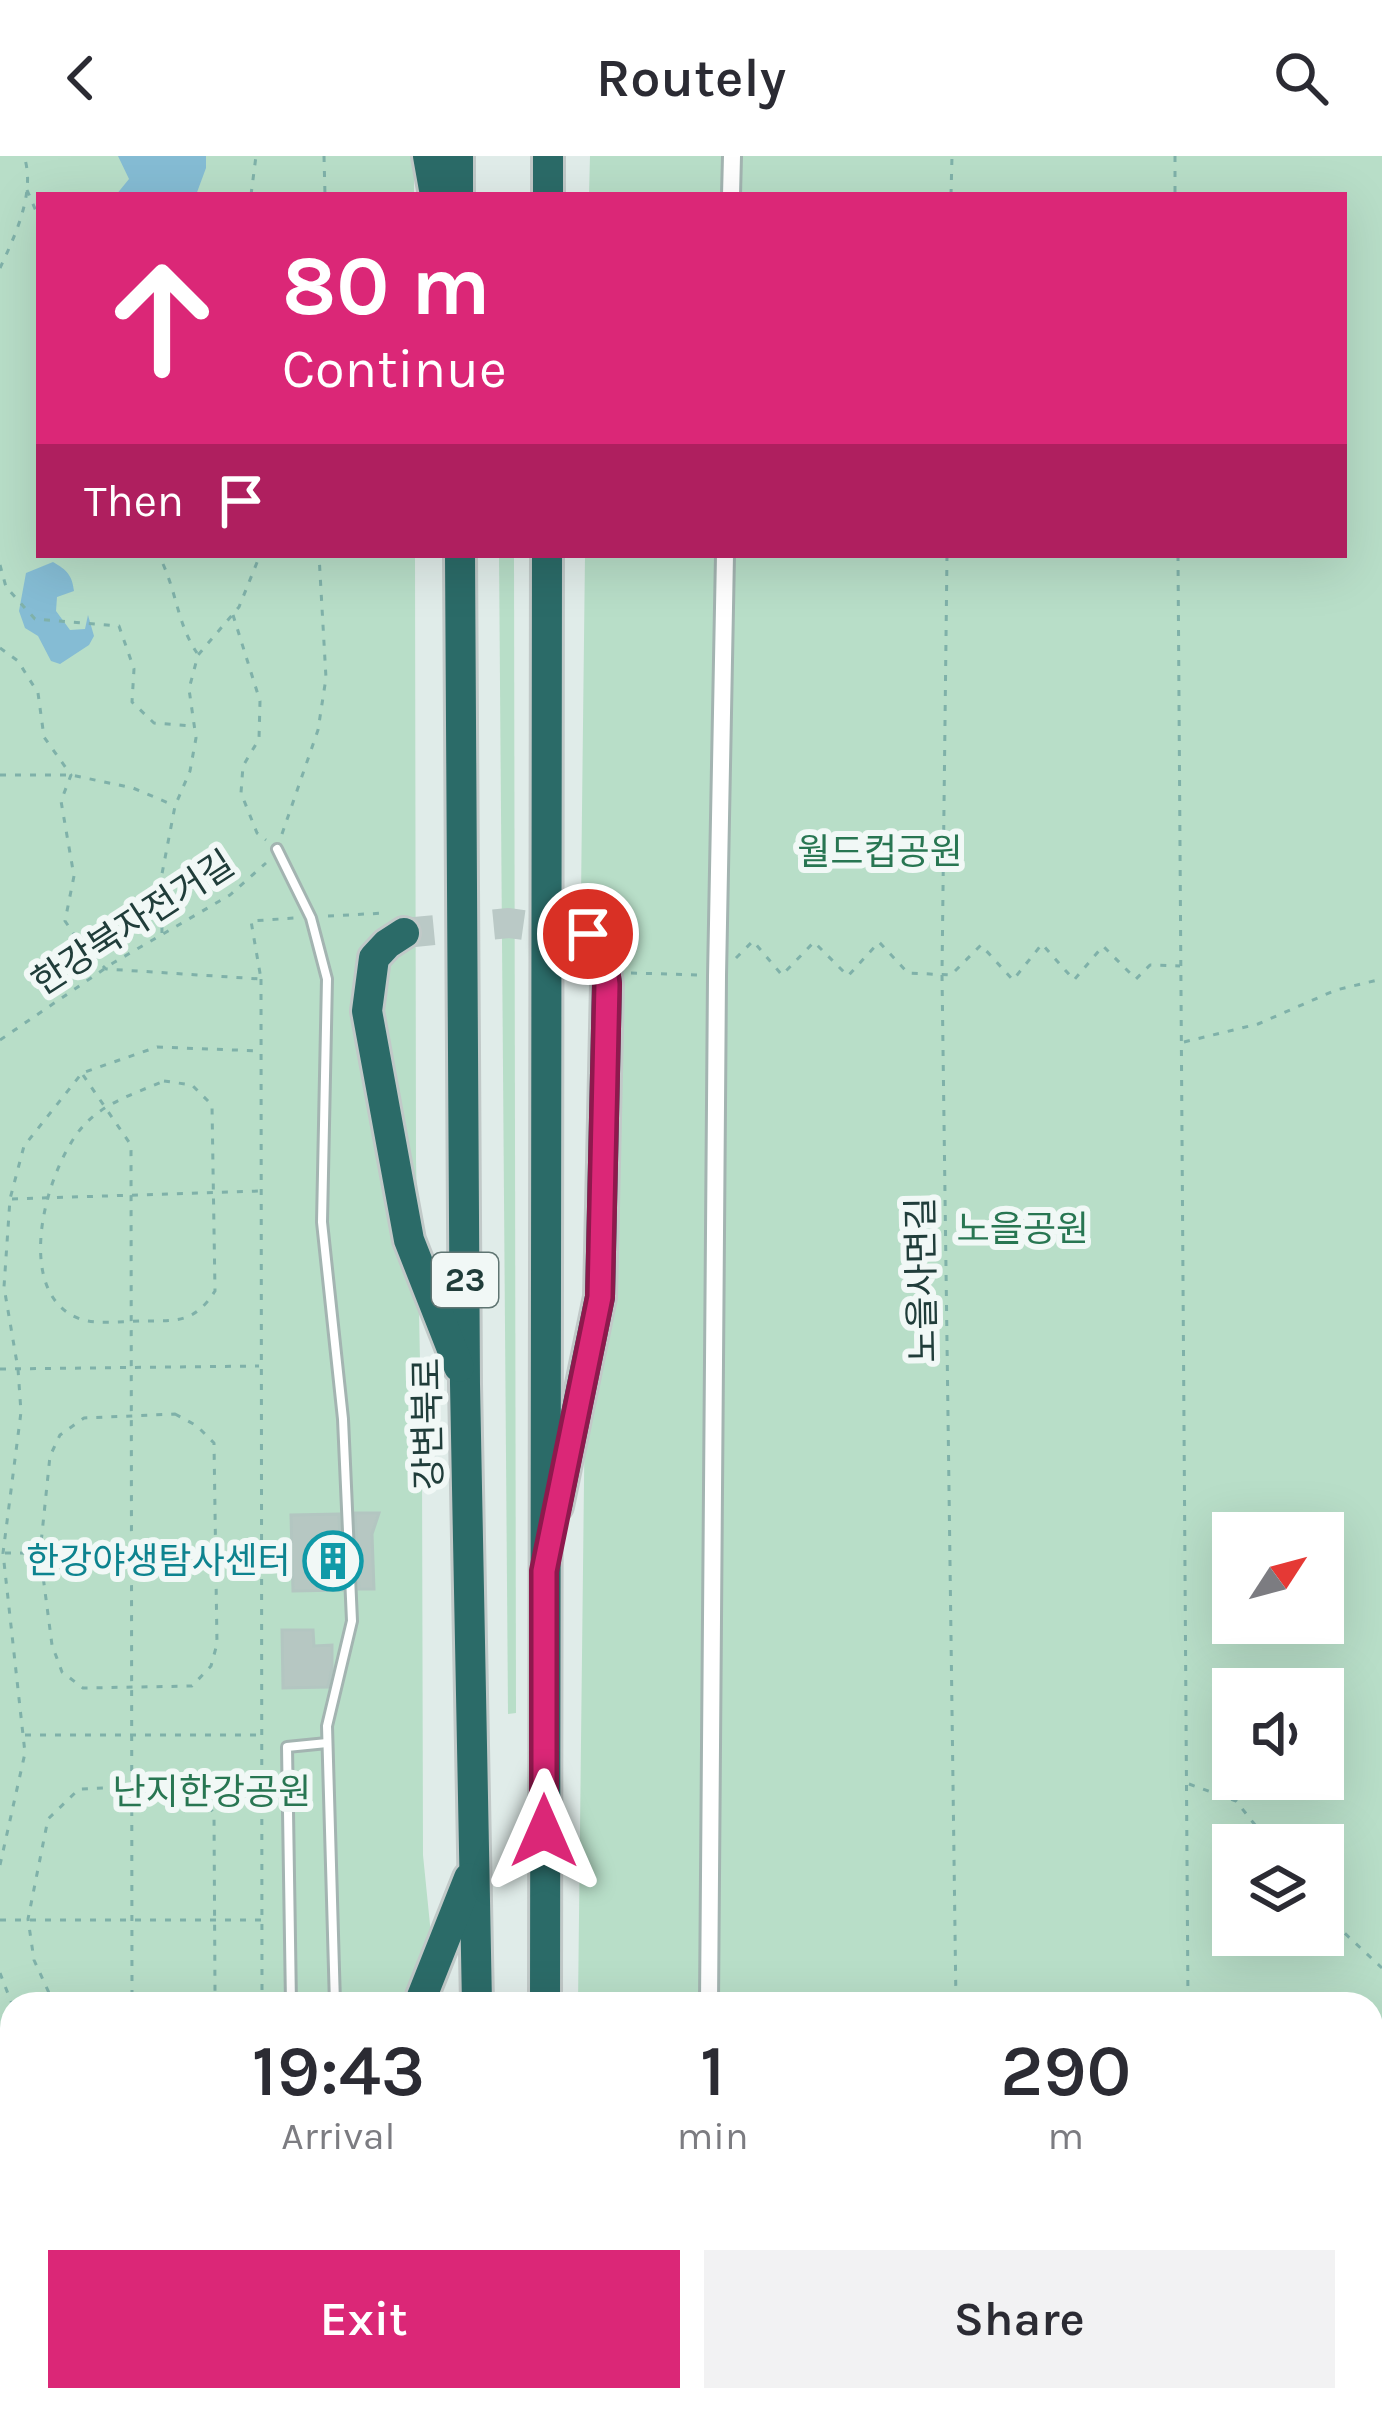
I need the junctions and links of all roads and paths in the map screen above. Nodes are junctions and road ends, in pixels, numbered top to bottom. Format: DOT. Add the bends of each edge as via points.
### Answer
graph roads {
  1 [pos="24,156"];
  2 [pos="256,156"];
  3 [pos="324,156"];
  4 [pos="428,156"];
  5 [pos="458,156"];
  6 [pos="548,156"];
  7 [pos="732,156"];
  8 [pos="952,156"];
  9 [pos="1175,156"];
  10 [pos="26,189"];
  11 [pos="251,192"];
  12 [pos="326,192"];
  13 [pos="434,192"];
  14 [pos="458,192"];
  15 [pos="548,192"];
  16 [pos="731,192"];
  17 [pos="951,192"];
  18 [pos="1175,192"];
  19 [pos="36,211"];
  20 [pos="0,268"];
  21 [pos="259,558"];
  22 [pos="319,558"];
  23 [pos="460,558"];
  24 [pos="547,558"];
  25 [pos="724,558"];
  26 [pos="947,558"];
  27 [pos="1178,558"];
  28 [pos="164,564"];
  29 [pos="0,566"];
  30 [pos="232,615"];
  31 [pos="0,648"];
  32 [pos="198,655"];
  33 [pos="194,726"];
  34 [pos="0,775"];
  35 [pos="71,775"];
  36 [pos="175,806"];
  37 [pos="277,849"];
  38 [pos="311,917"];
  39 [pos="397,923"];
  40 [pos="162,934"];
  41 [pos="588,934"];
  42 [pos="1182,967"];
  43 [pos="106,969"];
  44 [pos="633,973"];
  45 [pos="942,974"];
  46 [pos="717,976"];
  47 [pos="261,979"];
  48 [pos="1382,979"];
  49 [pos="0,1040"];
  50 [pos="1181,1043"];
  51 [pos="261,1052"];
  52 [pos="82,1073"];
  53 [pos="105,1106"];
  54 [pos="261,1191"];
  55 [pos="214,1192"];
  56 [pos="131,1195"];
  57 [pos="47,1198"];
  58 [pos="10,1199"];
  59 [pos="132,1321"];
  60 [pos="261,1366"];
  61 [pos="132,1367"];
  62 [pos="0,1369"];
  63 [pos="18,1369"];
  64 [pos="465,1384"];
  65 [pos="132,1416"];
  66 [pos="3,1552"];
  67 [pos="40,1553"];
  68 [pos="132,1554"];
  69 [pos="215,1554"];
  70 [pos="261,1555"];
  71 [pos="544,1571"];
  72 [pos="132,1687"];
  73 [pos="25,1735"];
  74 [pos="132,1735"];
  75 [pos="261,1735"];
  76 [pos="327,1743"];
  77 [pos="1187,1783"];
  78 [pos="132,1787"];
  79 [pos="1254,1824"];
  80 [pos="476,1861"];
  81 [pos="0,1865"];
  82 [pos="0,1919"];
  83 [pos="28,1919"];
  84 [pos="132,1920"];
  85 [pos="215,1920"];
  86 [pos="262,1920"];
  87 [pos="1344,1932"];
  88 [pos="1382,1968"];
  89 [pos="51,1992"];
  90 [pos="133,1992"];
  91 [pos="215,1992"];
  92 [pos="262,1992"];
  93 [pos="291,1992"];
  94 [pos="335,1992"];
  95 [pos="424,1992"];
  96 [pos="477,1992"];
  97 [pos="545,1992"];
  98 [pos="709,1992"];
  99 [pos="956,1992"];
  100 [pos="1188,1992"];
  1 -- 10 [label="path"];
  2 -- 11 [label="path"];
  3 -- 12 [label="path"];
  4 -- 13 [label="highway"];
  5 -- 14 [label="highway"];
  6 -- 15 [label="highway"];
  7 -- 16 [label="street"];
  8 -- 17 [label="path"];
  9 -- 18 [label="path"];
  10 -- 19 [label="path"];
  10 -- 20 [label="path"];
  21 -- 30 [label="path"];
  22 -- 37 [label="path, 한강북자전거길" via="326,678 318,730"];
  23 -- 64 [label="highway, 강변북로 / 23"];
  24 -- 71 [label="highway, 23"];
  25 -- 46 [label="street"];
  26 -- 45 [label="path, 노을사면길"];
  27 -- 42 [label="path"];
  28 -- 32 [label="path" via="182,632"];
  29 -- 33 [label="path" via="35,620 119,626 134,669 132,702 154,723"];
  30 -- 32 [label="path"];
  30 -- 37 [label="path" via="260,701 259,739 243,766 241,794 257,833"];
  31 -- 35 [label="path" via="38,693 44,737"];
  32 -- 33 [label="path" via="188,689"];
  33 -- 36 [label="path" via="190,771"];
  34 -- 35 [label="path"];
  35 -- 36 [label="path"];
  35 -- 43 [label="path" via="62,801 74,876 65,920"];
  36 -- 40 [label="path" via="161,879"];
  37 -- 38 [label="lane"];
  37 -- 40 [label="path, 한강북자전거길" via="230,895"];
  38 -- 39 [label="path"];
  38 -- 47 [label="path" via="251,921"];
  38 -- 76 [label="lane" via="327,979 322,1222 343,1419 352,1621"];
  39 -- 64 [label="highway" via="374,958 367,1011 409,1240"];
  40 -- 43 [label="path, 한강북자전거길"];
  41 -- 71 [label="highway" via="602,946 607,984 600,1297"];
  42 -- 45 [label="path" via="1150,965 1136,979 1103,946 1074,980 1042,944 1013,980 981,945 951,975"];
  42 -- 50 [label="path"];
  43 -- 47 [label="path"];
  43 -- 49 [label="path, 한강북자전거길"];
  44 -- 46 [label="path"];
  45 -- 46 [label="path" via="908,973 879,942 848,976 814,942 782,975 753,940"];
  45 -- 99 [label="path, 노을사면길"];
  46 -- 98 [label="street"];
  47 -- 51 [label="path"];
  48 -- 50 [label="path"];
  50 -- 77 [label="path"];
  51 -- 52 [label="path" via="157,1047"];
  51 -- 54 [label="path"];
  52 -- 53 [label="path"];
  52 -- 58 [label="path" via="24,1146"];
  53 -- 55 [label="path" via="164,1081 192,1084 212,1105"];
  53 -- 56 [label="path" via="131,1144"];
  53 -- 57 [label="path" via="60,1161"];
  54 -- 55 [label="path"];
  54 -- 60 [label="path"];
  55 -- 56 [label="path"];
  55 -- 59 [label="path" via="214,1291 205,1306 175,1321"];
  56 -- 57 [label="path"];
  56 -- 59 [label="path"];
  57 -- 58 [label="path"];
  57 -- 59 [label="path" via="40,1258 50,1294 83,1320"];
  58 -- 63 [label="path" via="4,1287"];
  59 -- 61 [label="path"];
  60 -- 61 [label="path"];
  60 -- 70 [label="path"];
  61 -- 63 [label="path"];
  61 -- 65 [label="path"];
  62 -- 63 [label="path"];
  63 -- 66 [label="path" via="21,1412"];
  64 -- 80 [label="highway, 강변북로 / 23"];
  65 -- 67 [label="path" via="84,1418 60,1435 50,1456"];
  65 -- 68 [label="path"];
  65 -- 69 [label="path" via="175,1414 214,1443"];
  66 -- 67 [label="path"];
  66 -- 73 [label="path"];
  67 -- 68 [label="path"];
  67 -- 72 [label="path" via="62,1672 83,1688"];
  68 -- 69 [label="path"];
  68 -- 72 [label="path"];
  69 -- 70 [label="path"];
  69 -- 72 [label="path" via="211,1666 192,1686"];
  70 -- 75 [label="path"];
  71 -- 97 [label="highway, 23"];
  72 -- 74 [label="path"];
  73 -- 74 [label="path"];
  73 -- 81 [label="path"];
  74 -- 75 [label="path"];
  74 -- 78 [label="path"];
  75 -- 86 [label="path"];
  76 -- 93 [label="lane" via="287,1747"];
  76 -- 94 [label="lane"];
  77 -- 79 [label="path" via="1236,1801"];
  77 -- 100 [label="path"];
  78 -- 83 [label="path" via="79,1789 48,1819"];
  78 -- 84 [label="path"];
  78 -- 85 [label="path" via="182,1785 214,1813"];
  80 -- 95 [label="highway"];
  80 -- 96 [label="highway, 강변북로 / 23"];
  82 -- 83 [label="path"];
  83 -- 84 [label="path"];
  83 -- 89 [label="path" via="34,1960"];
  84 -- 85 [label="path"];
  84 -- 90 [label="path"];
  85 -- 86 [label="path"];
  85 -- 91 [label="path"];
  86 -- 92 [label="path"];
  87 -- 88 [label="path"];
}
